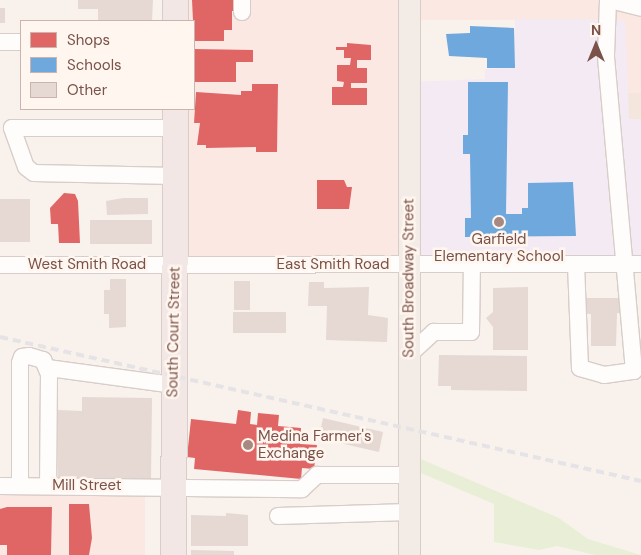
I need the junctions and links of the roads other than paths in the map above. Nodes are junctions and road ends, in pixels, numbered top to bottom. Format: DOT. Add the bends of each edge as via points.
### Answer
graph roads {
  1 [pos="175,0"];
  2 [pos="409,0"];
  3 [pos="609,0"];
  4 [pos="641,8"];
  5 [pos="175,20"];
  6 [pos="0,42"];
  7 [pos="20,42"];
  8 [pos="175,118"];
  9 [pos="6,128"];
  10 [pos="175,176"];
  11 [pos="408,264"];
  12 [pos="472,264"];
  13 [pos="576,264"];
  14 [pos="634,264"];
  15 [pos="0,265"];
  16 [pos="175,265"];
  17 [pos="409,355"];
  18 [pos="48,368"];
  19 [pos="174,385"];
  20 [pos="409,475"];
  21 [pos="0,486"];
  22 [pos="20,486"];
  23 [pos="48,486"];
  24 [pos="173,486"];
  25 [pos="409,512"];
  26 [pos="278,516"];
  27 [pos="173,555"];
  28 [pos="409,555"];
  1 -- 5 [label="highway"];
  2 -- 11 [label="main road, South Broadway Street"];
  3 -- 4 [label="street"];
  3 -- 14 [label="street" via="606,55 622,240"];
  6 -- 7 [label="street"];
  8 -- 9 [label="street"];
  8 -- 10 [label="highway, South Court Street"];
  9 -- 10 [label="street" via="26,167 34,173"];
  10 -- 16 [label="highway, South Court Street"];
  11 -- 12 [label="street, East Smith Road"];
  11 -- 16 [label="street, East Smith Road"];
  11 -- 17 [label="main road, South Broadway Street"];
  12 -- 13 [label="street, East Smith Road"];
  12 -- 17 [label="street" via="472,332 434,332"];
  13 -- 14 [label="street, East Smith Road"];
  13 -- 14 [label="street" via="580,368 604,375 634,371"];
  15 -- 16 [label="street, West Smith Road"];
  16 -- 19 [label="highway, South Court Street"];
  17 -- 20 [label="main road, South Broadway Street"];
  18 -- 19 [label="street"];
  18 -- 22 [label="street" via="43,360 36,357 22,357 20,363"];
  18 -- 23 [label="street"];
  19 -- 24 [label="highway, South Court Street"];
  20 -- 24 [label="street, Mill Street" via="317,475 302,488"];
  20 -- 25 [label="main road, South Broadway Street"];
  21 -- 22 [label="street, Mill Street"];
  22 -- 23 [label="street, Mill Street"];
  23 -- 24 [label="street, Mill Street"];
  24 -- 27 [label="highway, South Court Street"];
  25 -- 26 [label="street"];
  25 -- 28 [label="main road, South Broadway Street"];
}
